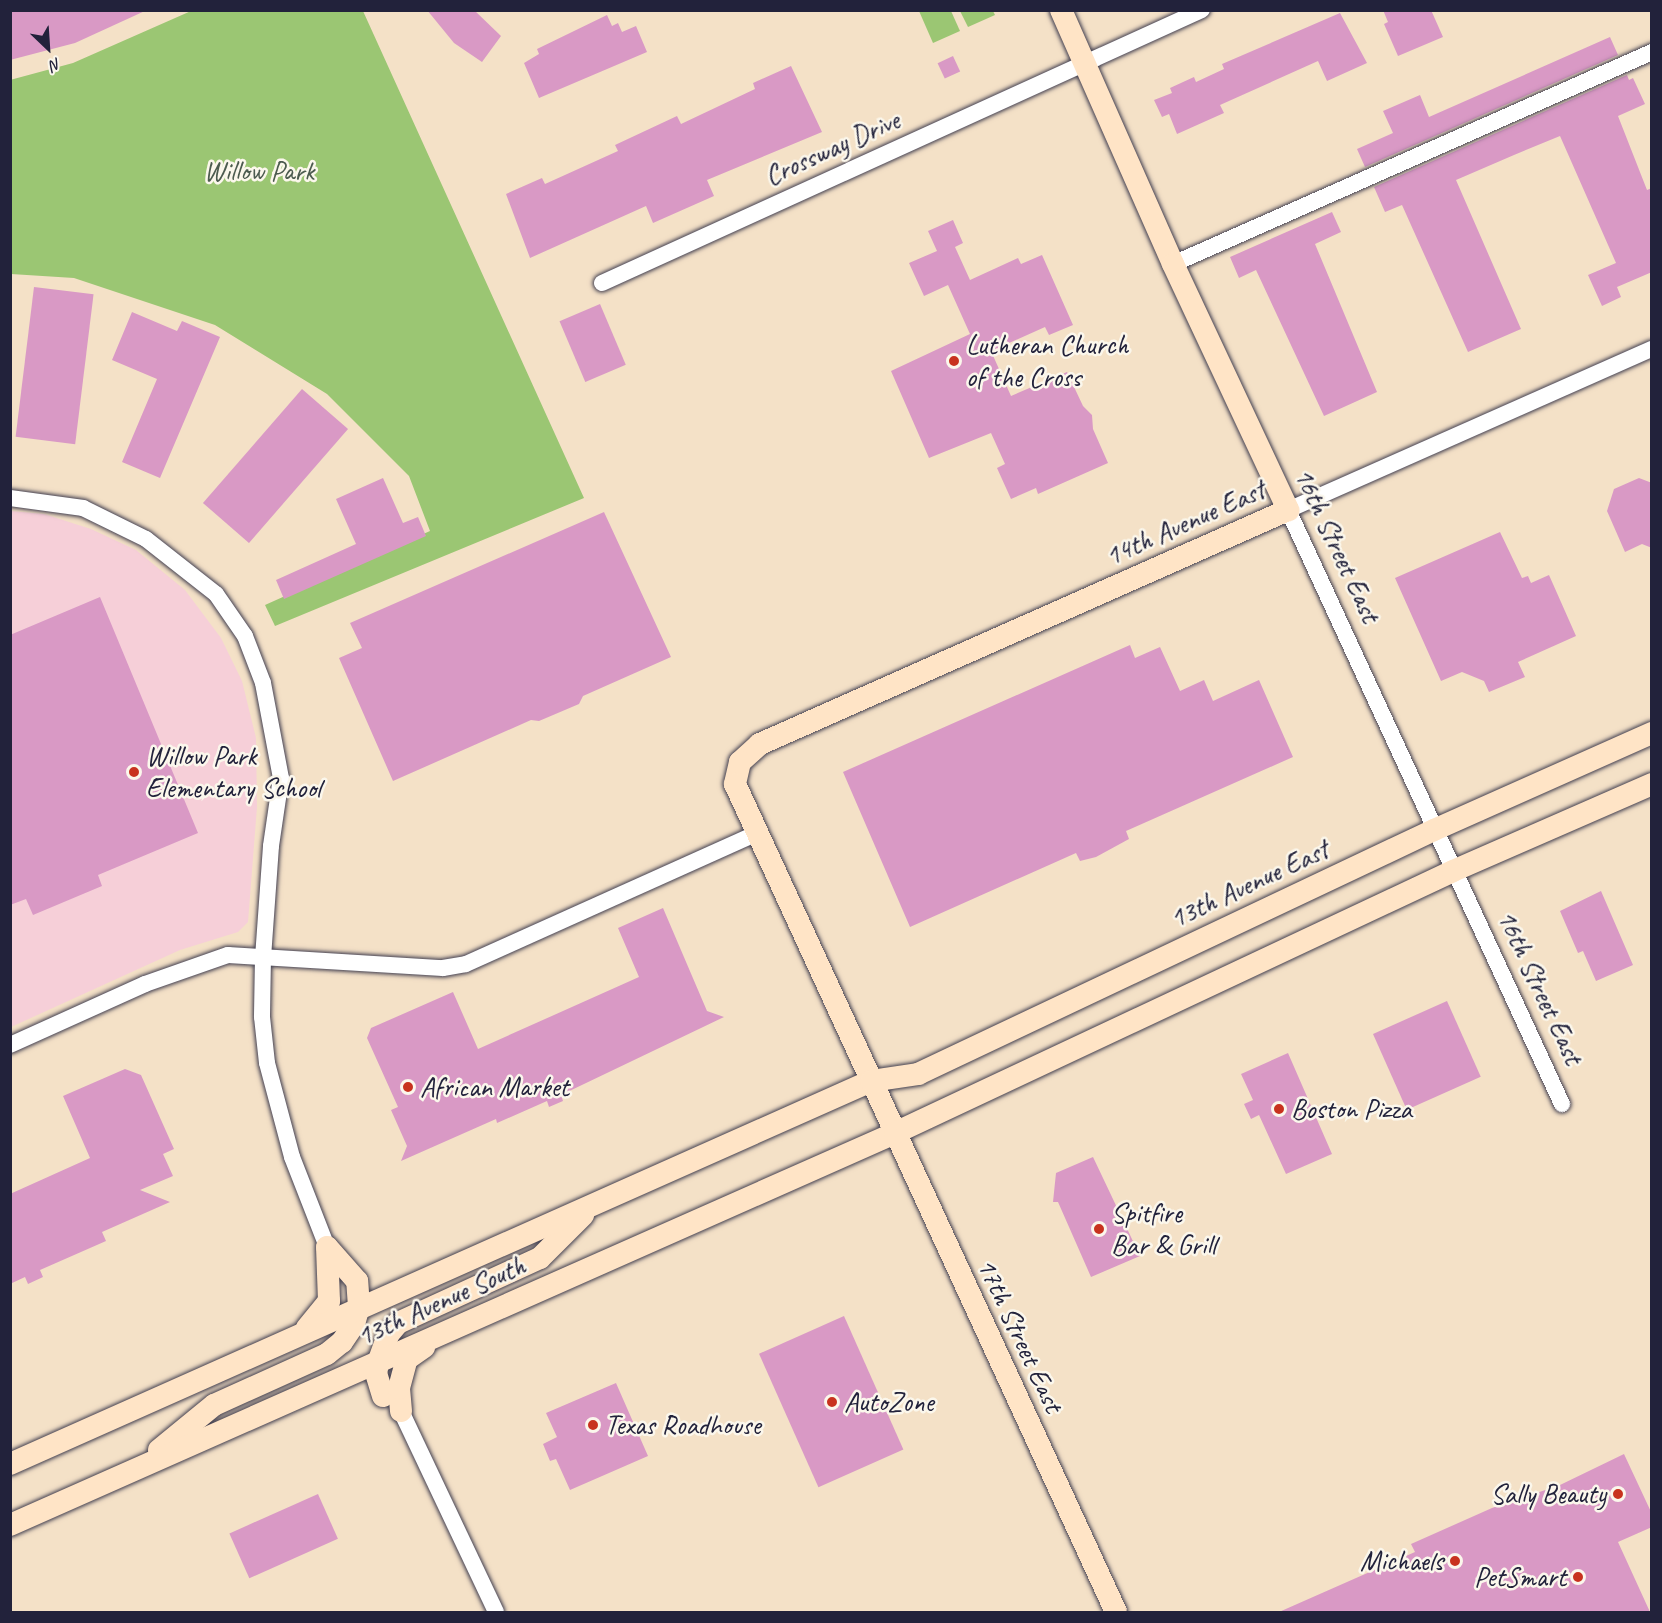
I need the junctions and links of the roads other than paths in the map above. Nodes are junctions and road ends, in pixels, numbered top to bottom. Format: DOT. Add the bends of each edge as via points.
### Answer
graph roads {
  1 [pos="1061,10"];
  2 [pos="1202,10"];
  3 [pos="1652,52"];
  4 [pos="1085,63"];
  5 [pos="1173,264"];
  6 [pos="602,283"];
  7 [pos="1652,349"];
  8 [pos="10,498"];
  9 [pos="1288,510"];
  10 [pos="1652,733"];
  11 [pos="1652,784"];
  12 [pos="1434,830"];
  13 [pos="755,834"];
  14 [pos="1453,871"];
  15 [pos="263,957"];
  16 [pos="10,1045"];
  17 [pos="871,1081"];
  18 [pos="1562,1104"];
  19 [pos="895,1133"];
  20 [pos="595,1204"];
  21 [pos="327,1247"];
  22 [pos="449,1268"];
  23 [pos="357,1281"];
  24 [pos="359,1307"];
  25 [pos="302,1333"];
  26 [pos="437,1337"];
  27 [pos="379,1360"];
  28 [pos="320,1387"];
  29 [pos="383,1396"];
  30 [pos="401,1411"];
  31 [pos="10,1464"];
  32 [pos="134,1470"];
  33 [pos="10,1525"];
  34 [pos="496,1612"];
  35 [pos="1116,1612"];
  1 -- 4 [label="main road, 16th Street East"];
  2 -- 4 [label="street, Crossway Drive"];
  3 -- 5 [label="street"];
  4 -- 5 [label="main road, 16th Street East"];
  4 -- 6 [label="street, Crossway Drive"];
  5 -- 9 [label="main road, 16th Street East"];
  7 -- 9 [label="street, 14th Avenue East"];
  8 -- 15 [label="street" via="83,508 146,539 216,594 245,636 263,683 280,778"];
  9 -- 12 [label="street, 16th Street East"];
  9 -- 13 [label="main road, 14th Avenue East" via="760,744 740,762 735,784"];
  10 -- 12 [label="main road, 13th Avenue East"];
  11 -- 14 [label="main road"];
  12 -- 14 [label="street, 16th Street East"];
  12 -- 17 [label="main road, 13th Avenue East" via="918,1074"];
  13 -- 15 [label="street" via="466,964 443,968"];
  13 -- 17 [label="main road, 17th Street East"];
  14 -- 18 [label="street, 16th Street East"];
  14 -- 19 [label="main road"];
  15 -- 16 [label="street" via="228,955 202,962"];
  15 -- 21 [label="street" via="262,1017 269,1074 292,1158"];
  17 -- 19 [label="main road, 17th Street East"];
  17 -- 20 [label="main road, 13th Avenue South"];
  19 -- 26 [label="main road, 13th Avenue South"];
  19 -- 35 [label="main road, 17th Street East"];
  20 -- 22 [label="main road, 13th Avenue South"];
  20 -- 27 [label="main road" via="540,1258 398,1323 388,1335"];
  21 -- 23 [label="main road"];
  21 -- 25 [label="main road" via="329,1300 322,1314"];
  22 -- 23 [label="main road" via="389,1284"];
  22 -- 24 [label="main road, 13th Avenue South"];
  23 -- 24 [label="main road"];
  24 -- 25 [label="main road, 13th Avenue South"];
  24 -- 32 [label="main road" via="354,1324 327,1354 214,1405"];
  25 -- 31 [label="main road, 13th Avenue South"];
  26 -- 27 [label="main road, 13th Avenue South"];
  26 -- 30 [label="main road" via="407,1359 399,1388"];
  27 -- 28 [label="main road, 13th Avenue South"];
  27 -- 29 [label="main road" via="376,1373"];
  28 -- 29 [label="main road" via="346,1384"];
  28 -- 32 [label="main road, 13th Avenue South"];
  29 -- 30 [label="main road"];
  30 -- 34 [label="street"];
  32 -- 33 [label="main road, 13th Avenue South"];
}
